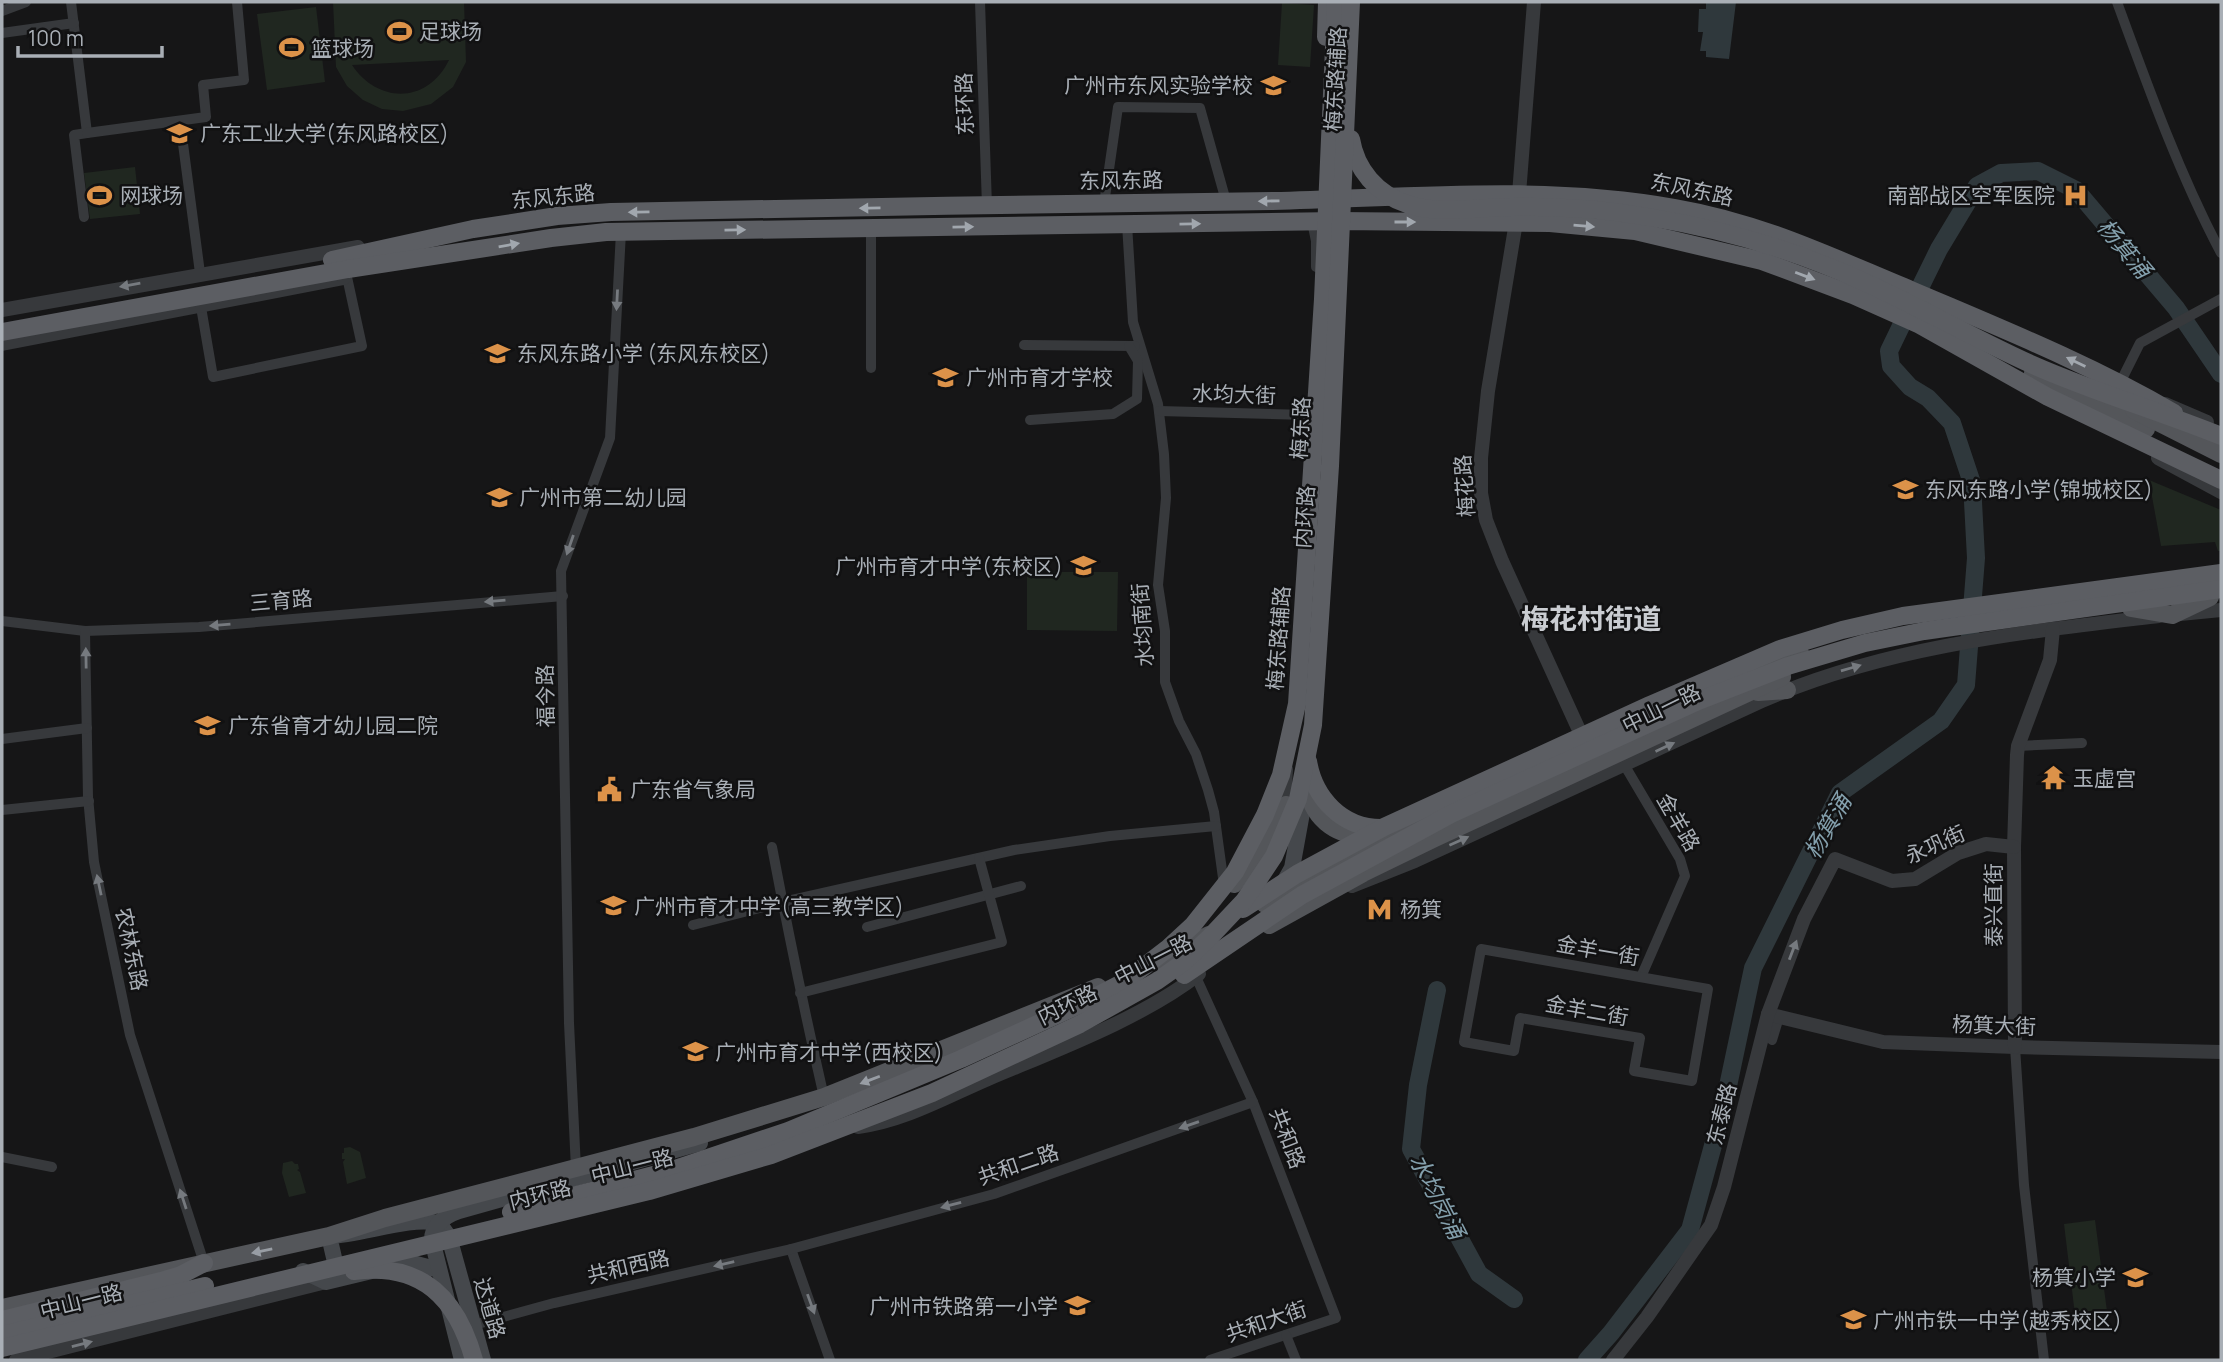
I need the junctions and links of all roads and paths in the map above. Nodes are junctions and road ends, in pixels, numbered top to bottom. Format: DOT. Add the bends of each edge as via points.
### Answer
graph roads {
  1 [pos="26,2"];
  2 [pos="71,2"];
  3 [pos="237,2"];
  4 [pos="980,2"];
  5 [pos="1327,2"];
  6 [pos="1336,2"];
  7 [pos="1349,2"];
  8 [pos="1359,2"];
  9 [pos="1534,2"];
  10 [pos="2118,2"];
  11 [pos="2,11"];
  12 [pos="74,23"];
  13 [pos="2,33"];
  14 [pos="180,121"];
  15 [pos="87,133"];
  16 [pos="1520,194"];
  17 [pos="1339,200"];
  18 [pos="1226,201"];
  19 [pos="1104,204"];
  20 [pos="987,206"];
  21 [pos="84,217"];
  22 [pos="1343,221"];
  23 [pos="1312,222"];
  24 [pos="1516,222"];
  25 [pos="1126,224"];
  26 [pos="871,228"];
  27 [pos="621,232"];
  28 [pos="439,235"];
  29 [pos="2221,253"];
  30 [pos="442,256"];
  31 [pos="200,273"];
  32 [pos="347,277"];
  33 [pos="1915,293"];
  34 [pos="1323,299"];
  35 [pos="2221,299"];
  36 [pos="127,304"];
  37 [pos="201,307"];
  38 [pos="2,310"];
  39 [pos="2,322"];
  40 [pos="1917,324"];
  41 [pos="2,332"];
  42 [pos="2,344"];
  43 [pos="1024,345"];
  44 [pos="1129,346"];
  45 [pos="1141,346"];
  46 [pos="871,368"];
  47 [pos="2120,383"];
  48 [pos="2140,394"];
  49 [pos="1158,411"];
  50 [pos="2081,413"];
  51 [pos="1308,415"];
  52 [pos="1030,420"];
  53 [pos="2221,428"];
  54 [pos="2221,439"];
  55 [pos="2196,447"];
  56 [pos="2221,454"];
  57 [pos="2221,466"];
  58 [pos="2221,480"];
  59 [pos="2221,492"];
  60 [pos="1310,528"];
  61 [pos="2221,567"];
  62 [pos="2143,586"];
  63 [pos="2220,591"];
  64 [pos="563,596"];
  65 [pos="1305,604"];
  66 [pos="2131,608"];
  67 [pos="2172,615"];
  68 [pos="2,621"];
  69 [pos="1971,621"];
  70 [pos="2053,629"];
  71 [pos="85,631"];
  72 [pos="1765,649"];
  73 [pos="1746,672"];
  74 [pos="1787,690"];
  75 [pos="1744,693"];
  76 [pos="87,728"];
  77 [pos="1621,728"];
  78 [pos="1579,730"];
  79 [pos="1603,737"];
  80 [pos="2,739"];
  81 [pos="1640,743"];
  82 [pos="2082,743"];
  83 [pos="2018,746"];
  84 [pos="1572,751"];
  85 [pos="1625,766"];
  86 [pos="1307,787"];
  87 [pos="1546,787"];
  88 [pos="1481,799"];
  89 [pos="89,801"];
  90 [pos="1286,805"];
  91 [pos="2,810"];
  92 [pos="1216,826"];
  93 [pos="1334,829"];
  94 [pos="1395,833"];
  95 [pos="772,847"];
  96 [pos="2014,847"];
  97 [pos="979,858"];
  98 [pos="1835,859"];
  99 [pos="1294,880"];
  100 [pos="1021,886"];
  101 [pos="1327,893"];
  102 [pos="1226,894"];
  103 [pos="988,895"];
  104 [pos="783,902"];
  105 [pos="1252,912"];
  106 [pos="693,925"];
  107 [pos="1225,926"];
  108 [pos="867,927"];
  109 [pos="1218,952"];
  110 [pos="1174,953"];
  111 [pos="1196,977"];
  112 [pos="1642,977"];
  113 [pos="1161,981"];
  114 [pos="1124,982"];
  115 [pos="800,993"];
  116 [pos="1774,1016"];
  117 [pos="1081,1038"];
  118 [pos="1772,1040"];
  119 [pos="1464,1042"];
  120 [pos="1035,1043"];
  121 [pos="2015,1047"];
  122 [pos="2221,1052"];
  123 [pos="992,1066"];
  124 [pos="1692,1082"];
  125 [pos="824,1097"];
  126 [pos="1254,1102"];
  127 [pos="793,1108"];
  128 [pos="835,1126"];
  129 [pos="2,1157"];
  130 [pos="52,1167"];
  131 [pos="576,1169"];
  132 [pos="494,1224"];
  133 [pos="445,1232"];
  134 [pos="329,1236"];
  135 [pos="791,1249"];
  136 [pos="335,1262"];
  137 [pos="204,1264"];
  138 [pos="457,1268"];
  139 [pos="300,1270"];
  140 [pos="439,1270"];
  141 [pos="326,1282"];
  142 [pos="257,1290"];
  143 [pos="236,1291"];
  144 [pos="2,1308"];
  145 [pos="1336,1318"];
  146 [pos="2,1320"];
  147 [pos="474,1325"];
  148 [pos="2,1335"];
  149 [pos="1286,1335"];
  150 [pos="2,1346"];
  151 [pos="16,1360"];
  152 [pos="462,1360"];
  153 [pos="474,1360"];
  154 [pos="483,1360"];
  155 [pos="830,1360"];
  156 [pos="1210,1360"];
  157 [pos="1296,1360"];
  158 [pos="1613,1360"];
  159 [pos="2044,1360"];
  1 -- 11 [label="street"];
  2 -- 12 [label="street"];
  3 -- 14 [label="street" via="244,80 203,85 206,117"];
  4 -- 20 [label="street, 东环路"];
  5 -- 34 [label="highway, bridge" via="1320,156"];
  6 -- 34 [label="highway, 内环路, bridge"];
  7 -- 17 [label="main road"];
  7 -- 54 [label="highway, bridge" via="1353,149 1366,176 1392,198 1425,208 1531,207 1623,213 1749,240 1861,280 2060,377"];
  7 -- 123 [label="highway, 内环路, bridge" via="1342,248 1317,679 1298,799 1261,878 1184,962 1105,1012"];
  8 -- 17 [label="street, 梅东路辅路"];
  9 -- 16 [label="street"];
  10 -- 29 [label="street" via="2175,155"];
  12 -- 13 [label="street"];
  12 -- 15 [label="street"];
  14 -- 15 [label="street"];
  14 -- 31 [label="street"];
  15 -- 21 [label="street" via="74,135"];
  16 -- 17 [label="highway, 东风东路"];
  16 -- 33 [label="highway, 东风东路" via="1616,198 1727,219 1808,245"];
  17 -- 18 [label="highway, 东风东路, one-way"];
  18 -- 19 [label="highway, 东风东路"];
  18 -- 19 [label="street" via="1200,108 1118,107"];
  19 -- 20 [label="highway, 东风东路"];
  20 -- 28 [label="highway, 东风东路, one-way" via="584,214"];
  22 -- 23 [label="highway, 东风东路"];
  22 -- 24 [label="highway, 东风东路, one-way"];
  22 -- 86 [label="main road, 梅东路" via="1324,464 1321,593"];
  25 -- 23 [label="highway, 东风东路, one-way"];
  23 -- 51 [label="street" via="1316,258"];
  23 -- 60 [label="main road, 梅东路" via="1325,242 1328,257"];
  24 -- 40 [label="highway, 东风东路, one-way" via="1615,229 1720,250 1810,278"];
  24 -- 78 [label="street, 梅花路" via="1488,391 1481,493 1502,561"];
  26 -- 25 [label="highway, 东风东路, one-way"];
  25 -- 45 [label="street, 水均南街" via="1130,299"];
  27 -- 26 [label="highway, 东风东路, one-way"];
  26 -- 46 [label="street"];
  30 -- 27 [label="highway, 东风东路, one-way"];
  27 -- 64 [label="street, 福今路, one-way" via="610,438 561,570"];
  28 -- 31 [label="street"];
  28 -- 36 [label="highway, 东风东路"];
  30 -- 32 [label="street"];
  30 -- 36 [label="highway, 东风东路"];
  31 -- 38 [label="street, one-way"];
  32 -- 37 [label="street"];
  32 -- 37 [label="street" via="362,346 213,377"];
  47 -- 33 [label="highway, one-way"];
  33 -- 55 [label="main road, 东风东路"];
  34 -- 65 [label="highway, 内环路, bridge"];
  35 -- 47 [label="street" via="2140,343"];
  36 -- 39 [label="highway, 东风东路"];
  36 -- 41 [label="highway, 东风东路"];
  37 -- 42 [label="street"];
  40 -- 50 [label="highway"];
  40 -- 55 [label="main road, 东风东路"];
  43 -- 44 [label="street"];
  44 -- 45 [label="street"];
  44 -- 52 [label="street" via="1138,361 1137,399 1113,414"];
  45 -- 49 [label="street, 水均南街"];
  47 -- 48 [label="highway"];
  48 -- 53 [label="street"];
  48 -- 54 [label="highway"];
  49 -- 51 [label="street, 水均大街"];
  49 -- 92 [label="street, 水均南街" via="1166,498 1158,585 1165,631 1165,682 1196,754"];
  50 -- 58 [label="highway"];
  50 -- 59 [label="street"];
  51 -- 60 [label="street"];
  55 -- 56 [label="main road"];
  55 -- 57 [label="main road"];
  60 -- 90 [label="main road, 梅东路" via="1305,736"];
  61 -- 62 [label="street"];
  62 -- 63 [label="main road, 中山一路"];
  62 -- 69 [label="main road, 中山一路"];
  63 -- 66 [label="main road, 中山一路"];
  63 -- 67 [label="main road"];
  63 -- 88 [label="highway, bridge" via="1957,625 1865,643 1710,696"];
  63 -- 114 [label="highway, bridge" via="1903,616 1780,649 1384,827 1297,874"];
  64 -- 71 [label="street, 三育路, one-way" via="199,627"];
  64 -- 131 [label="street, 福今路" via="569,1023"];
  65 -- 88 [label="highway, bridge" via="1307,754 1310,774 1328,805 1355,824 1390,828 1418,824"];
  65 -- 114 [label="highway, 内环路, bridge" via="1295,719 1265,815 1214,901 1185,933"];
  66 -- 67 [label="main road"];
  66 -- 69 [label="main road, 中山一路"];
  67 -- 70 [label="street"];
  68 -- 71 [label="street, 三育路"];
  69 -- 70 [label="street"];
  69 -- 72 [label="street" via="1902,610 1850,621"];
  69 -- 73 [label="main road, 中山一路" via="1853,638"];
  74 -- 69 [label="street, one-way"];
  69 -- 75 [label="main road, 中山一路" via="1799,670"];
  70 -- 83 [label="street, 泰兴直街" via="2050,660"];
  76 -- 71 [label="street, 农林东路, one-way"];
  72 -- 73 [label="main road"];
  72 -- 78 [label="street"];
  73 -- 77 [label="main road, 中山一路"];
  74 -- 75 [label="main road"];
  85 -- 74 [label="street, one-way"];
  75 -- 81 [label="main road, 中山一路"];
  76 -- 80 [label="street"];
  76 -- 89 [label="street, 农林东路"];
  77 -- 78 [label="main road"];
  77 -- 79 [label="main road, 中山一路"];
  78 -- 79 [label="street"];
  78 -- 84 [label="street"];
  78 -- 93 [label="street" via="1368,827"];
  79 -- 81 [label="street"];
  79 -- 84 [label="main road, 中山一路"];
  81 -- 87 [label="main road, 中山一路"];
  82 -- 83 [label="street"];
  83 -- 96 [label="street, 泰兴直街"];
  84 -- 87 [label="street"];
  84 -- 94 [label="main road, 中山一路"];
  101 -- 85 [label="street, one-way" via="1415,861"];
  85 -- 112 [label="street, 金羊路" via="1680,859 1685,876"];
  86 -- 93 [label="main road" via="1315,811"];
  86 -- 99 [label="main road, 梅东路"];
  87 -- 101 [label="main road, 中山一路"];
  88 -- 123 [label="highway, bridge" via="1342,871 1125,1012"];
  89 -- 91 [label="street"];
  137 -- 89 [label="street, 农林东路, one-way" via="130,1035 94,862"];
  90 -- 99 [label="main road, 梅东路" via="1276,844 1279,859"];
  90 -- 102 [label="main road"];
  92 -- 97 [label="street" via="1110,836"];
  92 -- 102 [label="street, 水均南街"];
  93 -- 94 [label="main road" via="1356,836"];
  94 -- 99 [label="main road, 中山一路"];
  95 -- 104 [label="street"];
  96 -- 98 [label="street, 永巩街" via="1986,844 1958,853 1915,879 1892,881"];
  96 -- 121 [label="street, 泰兴直街"];
  97 -- 103 [label="street"];
  97 -- 104 [label="street"];
  116 -- 98 [label="street, 东泰路, one-way" via="1804,919"];
  99 -- 101 [label="main road" via="1305,890"];
  99 -- 105 [label="main road, 中山一路"];
  99 -- 113 [label="main road" via="1193,952"];
  100 -- 103 [label="street"];
  101 -- 109 [label="main road, 中山一路"];
  102 -- 110 [label="main road"];
  103 -- 108 [label="street"];
  103 -- 115 [label="street" via="1002,942"];
  104 -- 106 [label="street"];
  104 -- 115 [label="street"];
  107 -- 110 [label="main road, 中山一路"];
  109 -- 111 [label="street"];
  109 -- 113 [label="main road, 中山一路"];
  110 -- 125 [label="main road, 中山一路, one-way"];
  111 -- 117 [label="street"];
  111 -- 126 [label="street, 共和路"];
  112 -- 119 [label="street, 金羊一街" via="1480,949"];
  112 -- 124 [label="street, 金羊一街" via="1708,989"];
  113 -- 120 [label="main road, 中山一路"];
  114 -- 148 [label="highway, 内环路, bridge" via="854,1105 669,1171"];
  115 -- 125 [label="street"];
  116 -- 118 [label="street"];
  116 -- 121 [label="street, 杨箕大街" via="1884,1042"];
  116 -- 158 [label="street, 东泰路" via="1711,1225"];
  117 -- 120 [label="street"];
  117 -- 128 [label="street" via="888,1121"];
  119 -- 124 [label="street, 金羊二街" via="1514,1051 1520,1018 1640,1038 1634,1072"];
  120 -- 128 [label="main road, 中山一路"];
  121 -- 122 [label="street, 杨箕大街"];
  121 -- 159 [label="street, 泰兴直街" via="2024,1185"];
  123 -- 143 [label="highway, 内环路, bridge" via="881,1114 713,1173"];
  125 -- 127 [label="main road, 中山一路"];
  126 -- 135 [label="street, 共和二路, one-way" via="995,1194"];
  126 -- 145 [label="street, 共和路"];
  127 -- 131 [label="main road, 中山一路"];
  127 -- 133 [label="main road" via="681,1149 456,1212"];
  128 -- 132 [label="main road, 中山一路" via="674,1180"];
  129 -- 130 [label="street"];
  131 -- 134 [label="main road, 中山一路"];
  132 -- 133 [label="main road, 中山一路"];
  132 -- 138 [label="main road" via="468,1242"];
  133 -- 134 [label="main road" via="413,1223"];
  133 -- 136 [label="main road, 中山一路"];
  133 -- 138 [label="main road, 达道路"];
  133 -- 140 [label="main road, 达道路"];
  134 -- 136 [label="main road"];
  134 -- 137 [label="main road, 中山一路, one-way"];
  135 -- 147 [label="street, 共和西路, one-way"];
  135 -- 155 [label="street, one-way"];
  136 -- 139 [label="main road, 中山一路"];
  137 -- 144 [label="main road, 中山一路"];
  137 -- 146 [label="highway" via="181,1275"];
  138 -- 147 [label="main road, 达道路"];
  139 -- 141 [label="main road"];
  139 -- 142 [label="main road, 中山一路"];
  140 -- 141 [label="main road" via="409,1262"];
  140 -- 152 [label="main road, 达道路"];
  141 -- 142 [label="street"];
  142 -- 150 [label="main road, 中山一路"];
  151 -- 142 [label="street, one-way"];
  143 -- 150 [label="highway, 内环路, bridge"];
  143 -- 153 [label="highway, bridge" via="360,1270 407,1274 426,1283 452,1307"];
  145 -- 149 [label="street, 共和大街"];
  147 -- 154 [label="main road, 达道路"];
  149 -- 156 [label="street, 共和大街"];
  149 -- 157 [label="street"];
}
